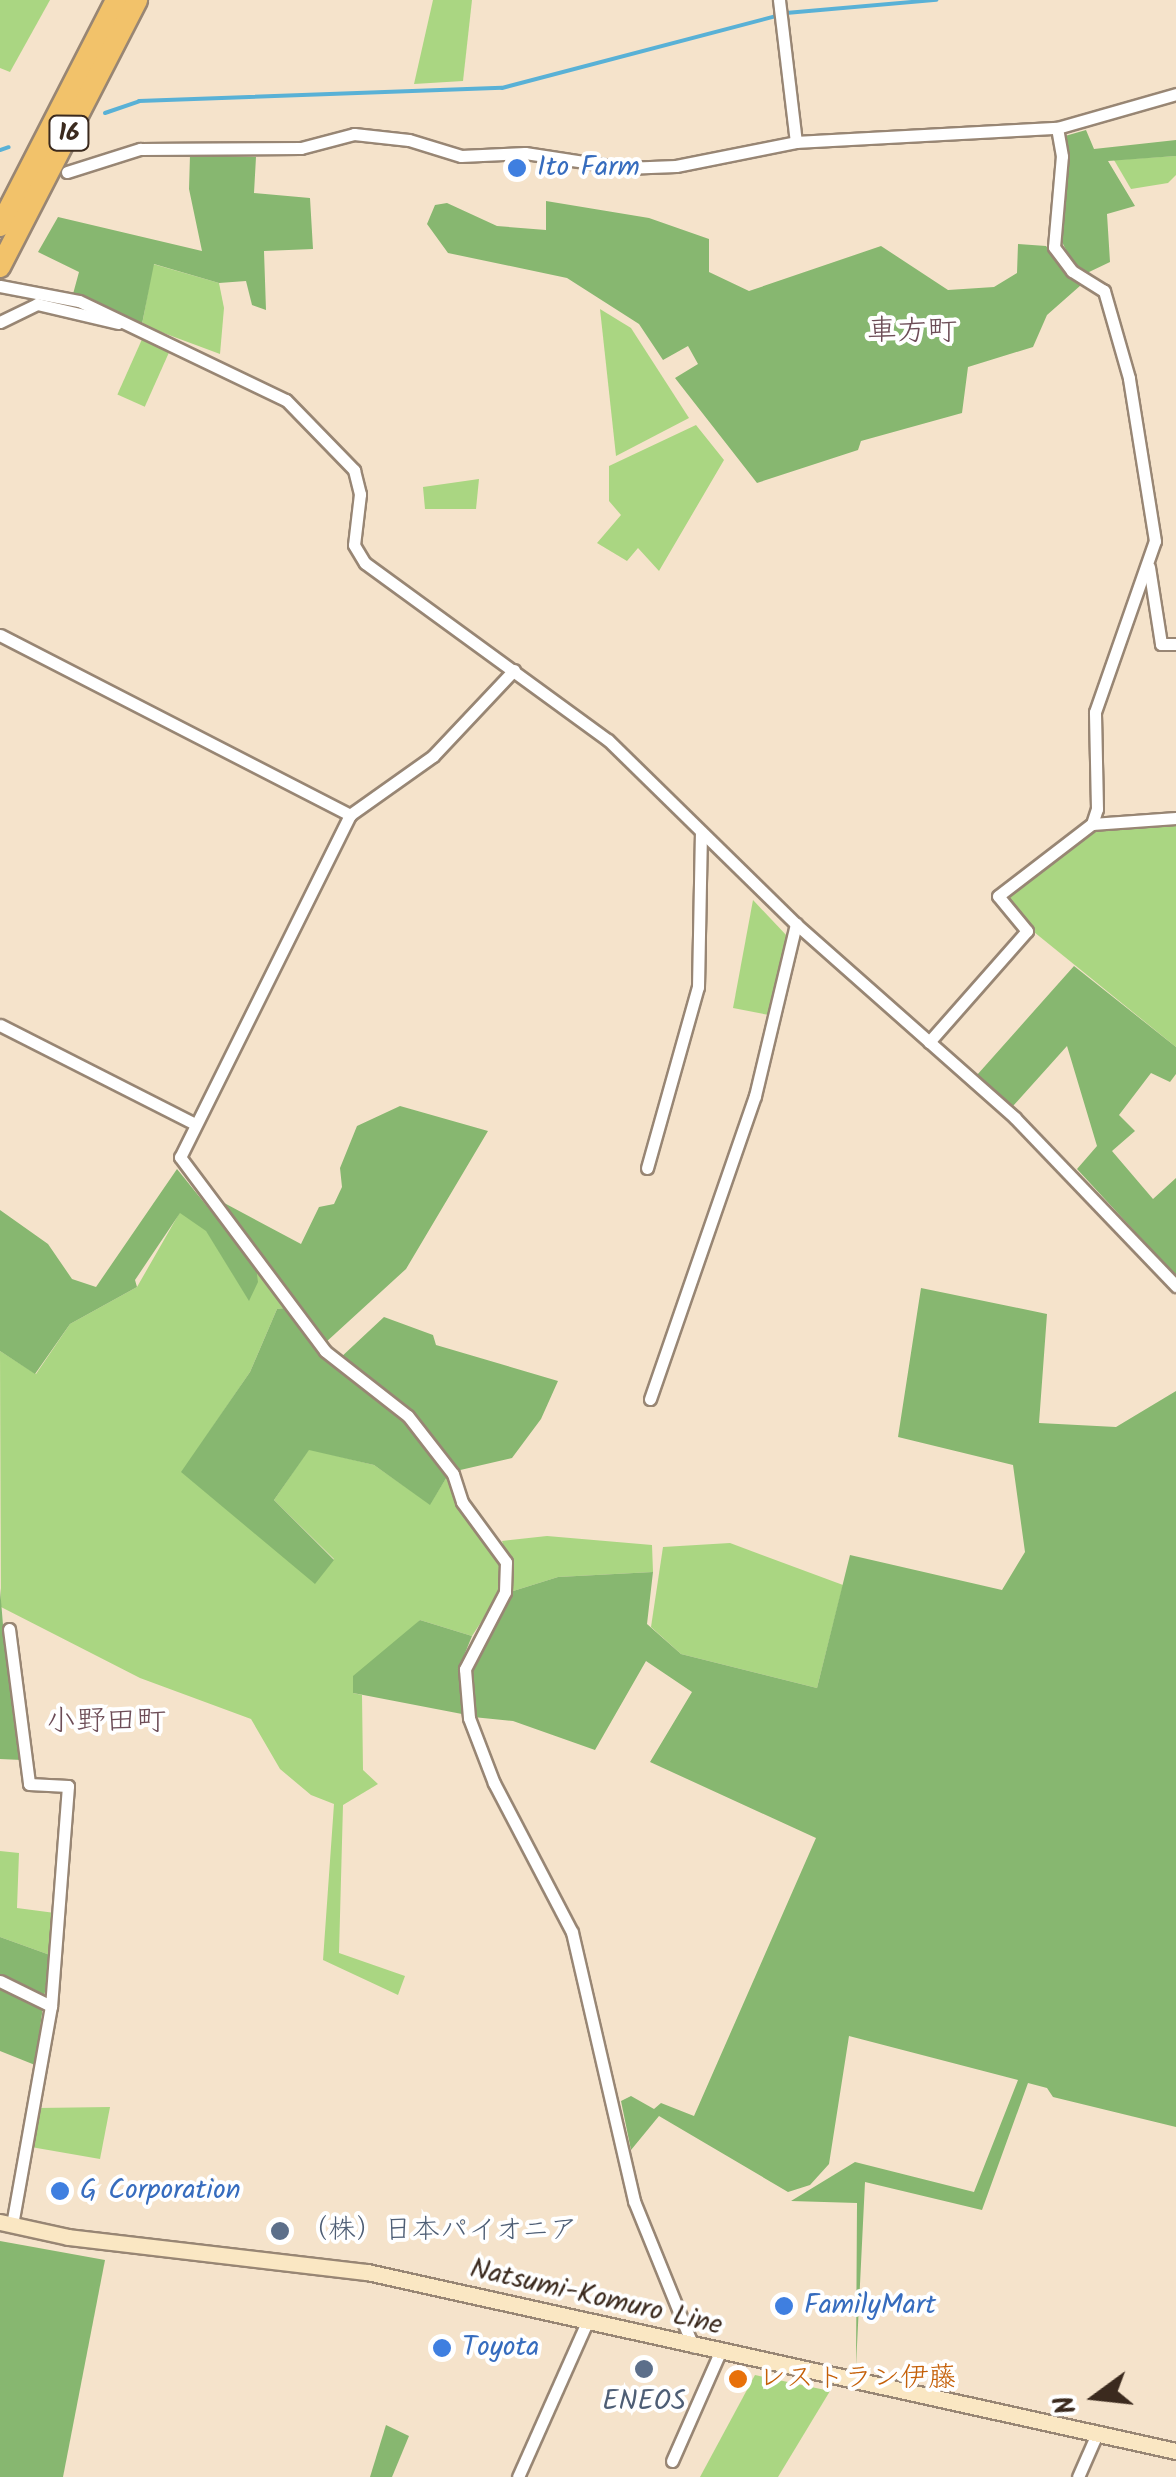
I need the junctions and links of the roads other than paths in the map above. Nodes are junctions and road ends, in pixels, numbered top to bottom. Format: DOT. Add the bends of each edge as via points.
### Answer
graph roads {
  1 [pos="116,0"];
  2 [pos="138,0"];
  3 [pos="780,4"];
  4 [pos="1176,94"];
  5 [pos="1057,128"];
  6 [pos="796,142"];
  7 [pos="67,172"];
  8 [pos="0,226"];
  9 [pos="0,267"];
  10 [pos="0,286"];
  11 [pos="0,322"];
  12 [pos="135,326"];
  13 [pos="1149,566"];
  14 [pos="0,636"];
  15 [pos="1176,644"];
  16 [pos="514,670"];
  17 [pos="350,814"];
  18 [pos="1176,818"];
  19 [pos="1092,824"];
  20 [pos="701,832"];
  21 [pos="796,924"];
  22 [pos="0,1025"];
  23 [pos="929,1042"];
  24 [pos="194,1124"];
  25 [pos="648,1168"];
  26 [pos="1176,1286"];
  27 [pos="650,1399"];
  28 [pos="9,1629"];
  29 [pos="0,1981"];
  30 [pos="51,2006"];
  31 [pos="6,2223"];
  32 [pos="587,2322"];
  33 [pos="694,2346"];
  34 [pos="720,2352"];
  35 [pos="1096,2436"];
  36 [pos="1176,2451"];
  37 [pos="672,2461"];
  38 [pos="518,2477"];
  39 [pos="1078,2477"];
  1 -- 8 [label="highway, 16"];
  2 -- 9 [label="highway, 16"];
  3 -- 6 [label="street"];
  4 -- 5 [label="street"];
  5 -- 6 [label="street"];
  5 -- 13 [label="street" via="1062,156 1054,248 1072,272 1104,291 1129,378 1153,517"];
  6 -- 7 [label="street" via="676,166 624,168 525,152 461,156 399,138 354,134 301,148 140,150"];
  10 -- 12 [label="street" via="79,301"];
  11 -- 12 [label="street" via="36,304"];
  12 -- 16 [label="street" via="246,376 299,412 354,470 357,556"];
  13 -- 15 [label="street" via="1161,644"];
  13 -- 19 [label="street" via="1130,600 1095,712"];
  14 -- 17 [label="street"];
  16 -- 17 [label="street" via="448,743"];
  16 -- 20 [label="street" via="608,740"];
  17 -- 24 [label="street"];
  18 -- 19 [label="street"];
  19 -- 23 [label="street" via="998,896 1027,932"];
  20 -- 21 [label="street"];
  20 -- 25 [label="street" via="695,1005"];
  21 -- 23 [label="street"];
  21 -- 27 [label="street" via="755,1096"];
  22 -- 24 [label="street"];
  23 -- 26 [label="street" via="1075,1178"];
  24 -- 33 [label="street" via="180,1157 325,1351 408,1416 506,1562 506,1592 464,1669 470,1718 494,1783 572,1932 634,2201"];
  28 -- 30 [label="street" via="29,1784 68,1786"];
  29 -- 30 [label="street"];
  30 -- 31 [label="street"];
  31 -- 32 [label="main road, Natsumi-Komuro Line" via="323,2264"];
  32 -- 33 [label="main road, Natsumi-Komuro Line"];
  32 -- 38 [label="street"];
  33 -- 34 [label="main road, Natsumi-Komuro Line"];
  34 -- 35 [label="main road, Natsumi-Komuro Line"];
  34 -- 37 [label="street"];
  35 -- 36 [label="main road, Natsumi-Komuro Line"];
  35 -- 39 [label="street"];
}
